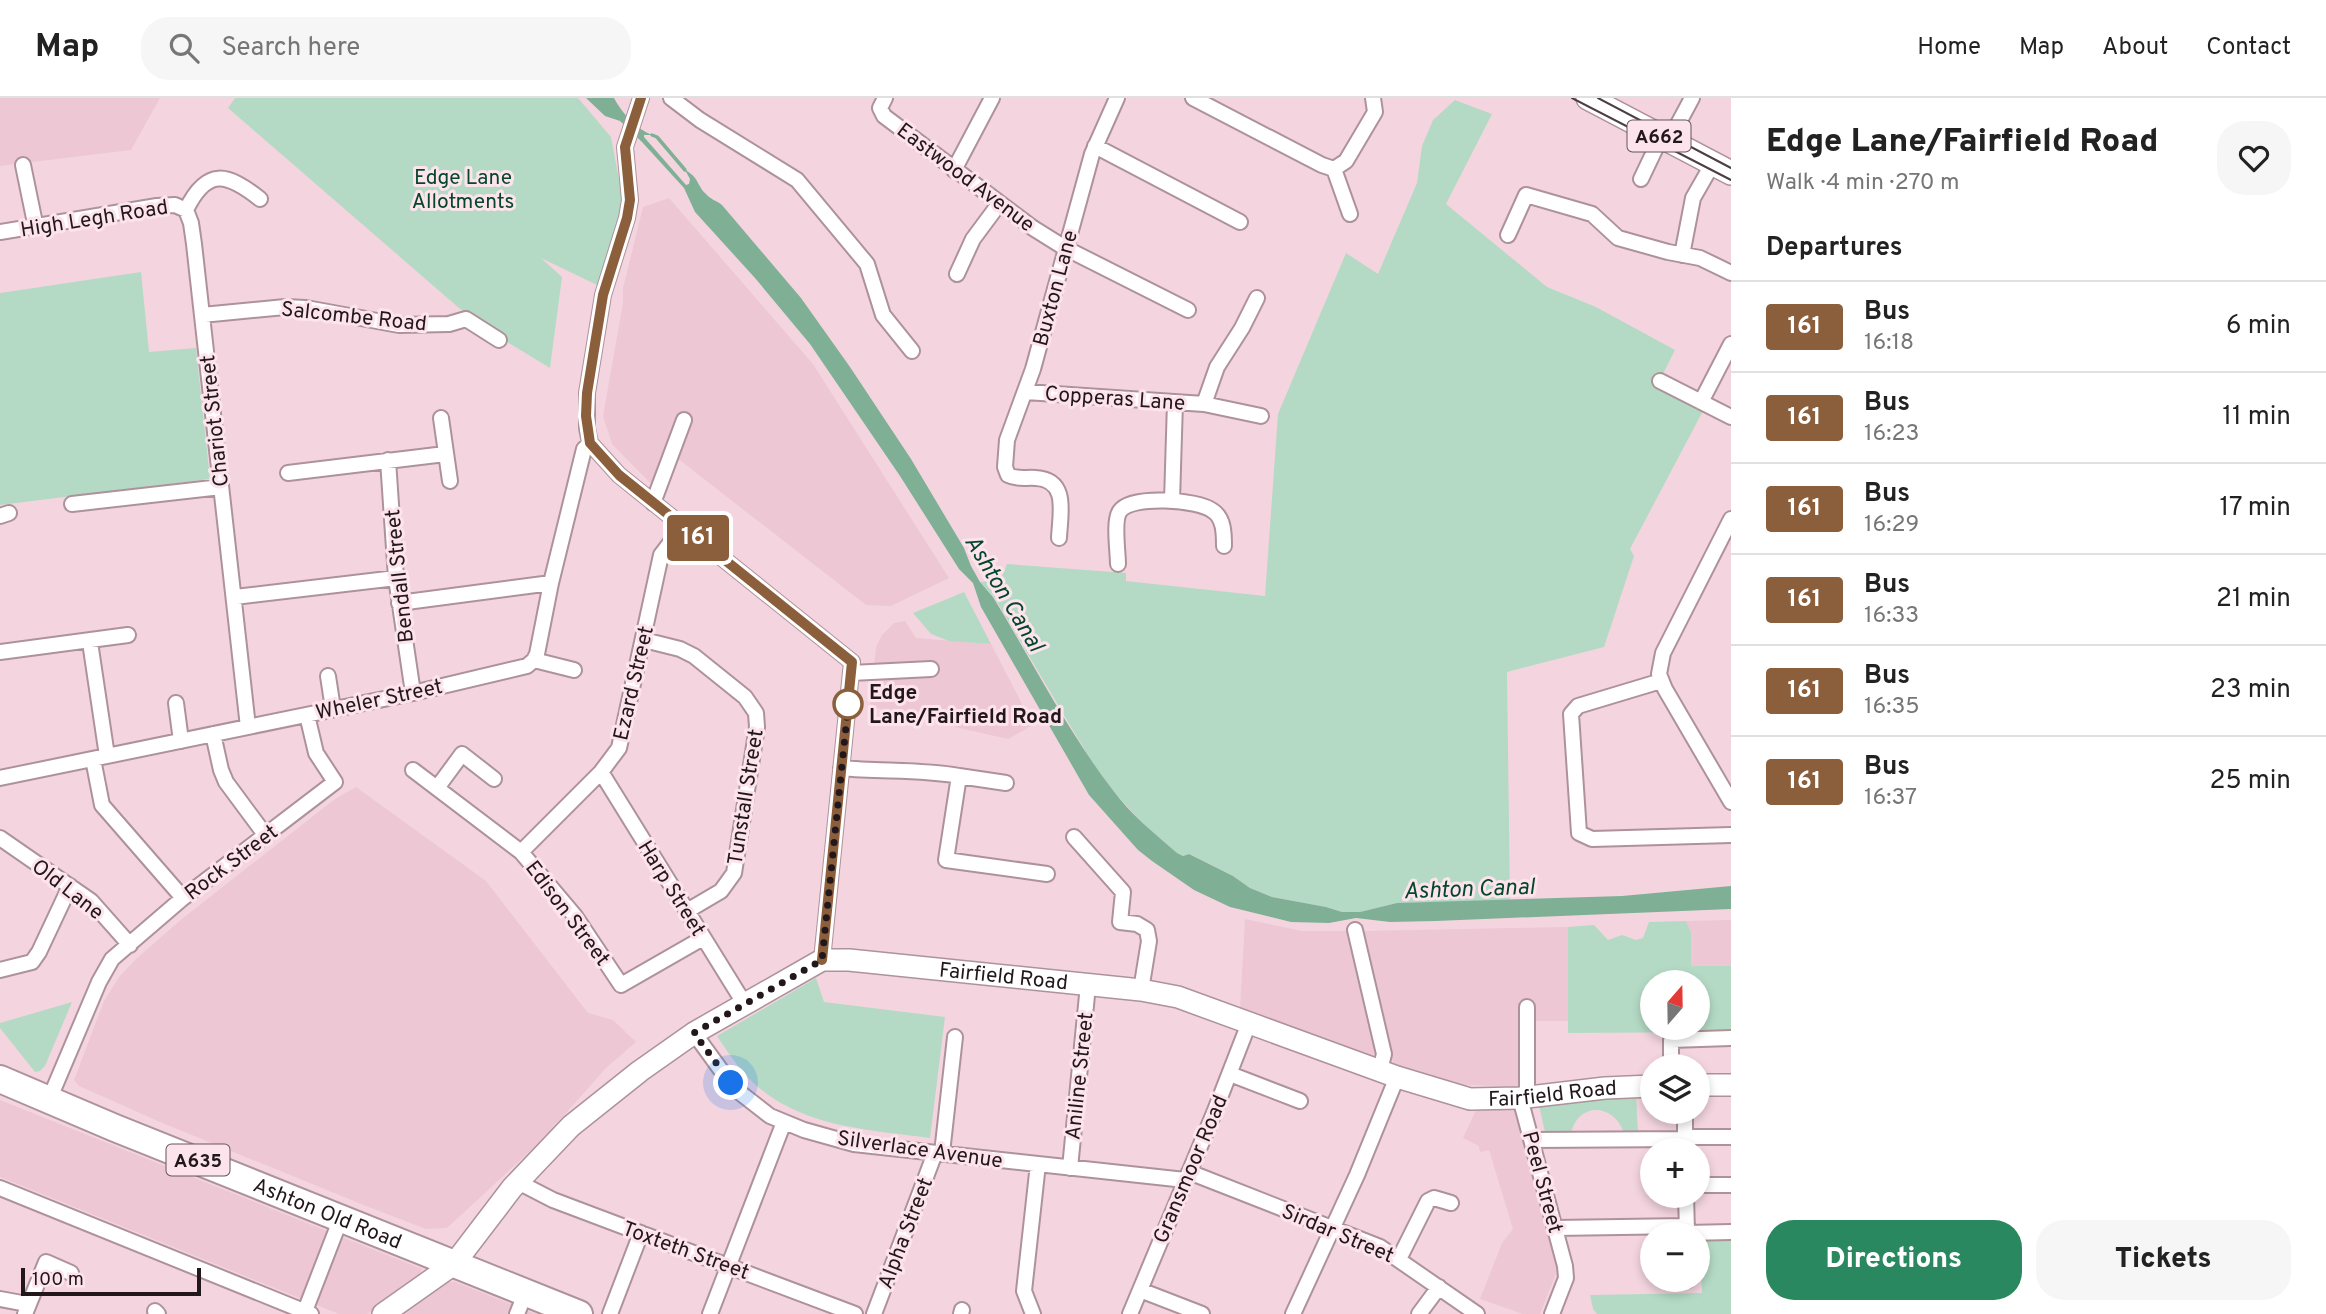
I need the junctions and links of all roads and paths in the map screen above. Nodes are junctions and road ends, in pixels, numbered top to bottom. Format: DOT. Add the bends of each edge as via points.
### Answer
graph roads {
  1 [pos="641,98"];
  2 [pos="671,98"];
  3 [pos="885,98"];
  4 [pos="992,98"];
  5 [pos="1117,98"];
  6 [pos="1193,98"];
  7 [pos="1692,98"];
  8 [pos="1601,101"];
  9 [pos="1374,105"];
  10 [pos="1665,139"];
  11 [pos="1095,146"];
  12 [pos="23,165"];
  13 [pos="1722,168"];
  14 [pos="1334,169"];
  15 [pos="954,170"];
  16 [pos="1641,179"];
  17 [pos="260,199"];
  18 [pos="999,204"];
  19 [pos="186,210"];
  20 [pos="1350,214"];
  21 [pos="1240,222"];
  22 [pos="36,228"];
  23 [pos="0,232"];
  24 [pos="1508,235"];
  25 [pos="1065,248"];
  26 [pos="1682,254"];
  27 [pos="1731,273"];
  28 [pos="957,274"];
  29 [pos="1257,298"];
  30 [pos="1188,310"];
  31 [pos="202,315"];
  32 [pos="499,340"];
  33 [pos="1731,344"];
  34 [pos="912,351"];
  35 [pos="1660,381"];
  36 [pos="1026,392"];
  37 [pos="1175,402"];
  38 [pos="1701,402"];
  39 [pos="1204,404"];
  40 [pos="1261,416"];
  41 [pos="1731,417"];
  42 [pos="441,418"];
  43 [pos="684,419"];
  44 [pos="590,443"];
  45 [pos="445,454"];
  46 [pos="388,460"];
  47 [pos="288,473"];
  48 [pos="450,481"];
  49 [pos="221,487"];
  50 [pos="1172,502"];
  51 [pos="653,503"];
  52 [pos="72,504"];
  53 [pos="1730,525"];
  54 [pos="683,526"];
  55 [pos="1059,538"];
  56 [pos="1224,546"];
  57 [pos="1118,564"];
  58 [pos="396,578"];
  59 [pos="551,583"];
  60 [pos="235,597"];
  61 [pos="400,603"];
  62 [pos="128,635"];
  63 [pos="644,640"];
  64 [pos="90,642"];
  65 [pos="0,652"];
  66 [pos="534,660"];
  67 [pos="931,669"];
  68 [pos="574,670"];
  69 [pos="851,673"];
  70 [pos="1660,674"];
  71 [pos="328,676"];
  72 [pos="413,693"];
  73 [pos="176,703"];
  74 [pos="333,709"];
  75 [pos="306,715"];
  76 [pos="248,727"];
  77 [pos="213,734"];
  78 [pos="181,741"];
  79 [pos="100,758"];
  80 [pos="841,768"];
  81 [pos="413,770"];
  82 [pos="601,772"];
  83 [pos="959,776"];
  84 [pos="0,778"];
  85 [pos="494,779"];
  86 [pos="1006,783"];
  87 [pos="437,788"];
  88 [pos="1731,802"];
  89 [pos="1731,835"];
  90 [pos="266,836"];
  91 [pos="1074,837"];
  92 [pos="0,838"];
  93 [pos="521,852"];
  94 [pos="1047,874"];
  95 [pos="70,886"];
  96 [pos="183,898"];
  97 [pos="687,911"];
  98 [pos="1355,930"];
  99 [pos="703,938"];
  100 [pos="130,945"];
  101 [pos="822,960"];
  102 [pos="0,970"];
  103 [pos="1088,985"];
  104 [pos="1141,990"];
  105 [pos="744,1003"];
  106 [pos="1527,1007"];
  107 [pos="1249,1023"];
  108 [pos="694,1033"];
  109 [pos="955,1037"];
  110 [pos="1731,1038"];
  111 [pos="1671,1054"];
  112 [pos="1230,1074"];
  113 [pos="1388,1074"];
  114 [pos="0,1079"];
  115 [pos="1731,1085"];
  116 [pos="1710,1086"];
  117 [pos="1640,1087"];
  118 [pos="1523,1098"];
  119 [pos="48,1100"];
  120 [pos="1300,1101"];
  121 [pos="784,1122"];
  122 [pos="1731,1137"];
  123 [pos="1710,1139"];
  124 [pos="1532,1140"];
  125 [pos="1640,1141"];
  126 [pos="939,1153"];
  127 [pos="1038,1164"];
  128 [pos="1070,1168"];
  129 [pos="1187,1176"];
  130 [pos="518,1182"];
  131 [pos="1710,1185"];
  132 [pos="1731,1185"];
  133 [pos="0,1188"];
  134 [pos="1451,1203"];
  135 [pos="341,1218"];
  136 [pos="1333,1228"];
  137 [pos="1555,1228"];
  138 [pos="1640,1230"];
  139 [pos="1710,1232"];
  140 [pos="1731,1232"];
  141 [pos="640,1233"];
  142 [pos="1399,1259"];
  143 [pos="454,1264"];
  144 [pos="728,1265"];
  145 [pos="71,1273"];
  146 [pos="1439,1287"];
  147 [pos="1140,1290"];
  148 [pos="0,1299"];
  149 [pos="521,1304"];
  150 [pos="26,1309"];
  151 [pos="308,1313"];
  152 [pos="383,1314"];
  153 [pos="579,1314"];
  154 [pos="610,1314"];
  155 [pos="710,1314"];
  156 [pos="856,1314"];
  157 [pos="874,1314"];
  158 [pos="1033,1314"];
  159 [pos="1130,1314"];
  160 [pos="1202,1314"];
  161 [pos="1293,1314"];
  162 [pos="1419,1314"];
  163 [pos="1477,1314"];
  164 [pos="1552,1314"];
  1 -- 44 [label="street" via="625,147 630,200 593,345 586,416"];
  2 -- 34 [label="street" via="797,180 867,264 883,314"];
  3 -- 15 [label="street, Eastwood Avenue" via="880,108 884,116"];
  4 -- 15 [label="street"];
  5 -- 11 [label="street, Buxton Lane"];
  6 -- 14 [label="street"];
  7 -- 10 [label="street"];
  8 -- 10 [label="main road, A662"];
  9 -- 14 [label="street" via="1346,160"];
  10 -- 13 [label="main road, A662"];
  10 -- 16 [label="street"];
  11 -- 21 [label="street"];
  11 -- 25 [label="street, Buxton Lane"];
  12 -- 22 [label="street"];
  13 -- 26 [label="street" via="1693,198"];
  14 -- 20 [label="street"];
  15 -- 18 [label="street, Eastwood Avenue"];
  17 -- 19 [label="street" via="225,178 202,186"];
  18 -- 25 [label="street, Eastwood Avenue"];
  18 -- 28 [label="street" via="973,239"];
  19 -- 22 [label="street, High Legh Road" via="157,206"];
  19 -- 31 [label="street, Chariot Street"];
  22 -- 23 [label="street, High Legh Road"];
  24 -- 26 [label="street" via="1526,195 1592,214 1618,238"];
  25 -- 30 [label="street, Eastwood Avenue"];
  25 -- 36 [label="street, Buxton Lane"];
  26 -- 27 [label="street"];
  29 -- 39 [label="street" via="1217,367"];
  31 -- 32 [label="street, Salcombe Road" via="285,307 399,325 466,319"];
  31 -- 49 [label="street, Chariot Street"];
  33 -- 38 [label="street"];
  35 -- 38 [label="street"];
  36 -- 37 [label="street, Copperas Lane"];
  36 -- 55 [label="street, Buxton Lane" via="1010,432 1006,472 1013,477 1052,481 1058,487"];
  37 -- 39 [label="street, Copperas Lane"];
  37 -- 50 [label="street"];
  38 -- 41 [label="street"];
  39 -- 40 [label="street, Copperas Lane"];
  42 -- 45 [label="street"];
  43 -- 51 [label="street"];
  44 -- 51 [label="street"];
  44 -- 59 [label="street" via="584,449"];
  45 -- 46 [label="street"];
  45 -- 48 [label="street"];
  46 -- 47 [label="street"];
  46 -- 58 [label="street, Bendall Street"];
  49 -- 52 [label="street"];
  49 -- 60 [label="street, Chariot Street"];
  50 -- 56 [label="street" via="1213,510 1222,525"];
  50 -- 57 [label="street" via="1132,502 1118,512"];
  51 -- 54 [label="street"];
  53 -- 70 [label="street" via="1663,653"];
  54 -- 63 [label="street, Ezard Street" via="661,555"];
  54 -- 69 [label="street" via="852,662"];
  58 -- 60 [label="street"];
  58 -- 61 [label="street, Bendall Street"];
  59 -- 61 [label="street"];
  59 -- 66 [label="street"];
  60 -- 76 [label="street, Chariot Street"];
  61 -- 72 [label="street, Bendall Street"];
  62 -- 64 [label="street"];
  63 -- 82 [label="street, Ezard Street" via="619,748"];
  63 -- 97 [label="street, Tunstall Street" via="694,656 745,697 756,713 734,873 721,891"];
  64 -- 65 [label="street"];
  64 -- 79 [label="street"];
  66 -- 68 [label="street"];
  66 -- 72 [label="street, Wheler Street" via="509,671"];
  67 -- 69 [label="street"];
  69 -- 80 [label="street"];
  70 -- 88 [label="street"];
  70 -- 89 [label="street" via="1578,706 1572,714 1579,833 1592,839"];
  71 -- 74 [label="street"];
  72 -- 74 [label="street, Wheler Street"];
  73 -- 78 [label="street"];
  74 -- 75 [label="street, Wheler Street"];
  75 -- 76 [label="street, Wheler Street"];
  75 -- 90 [label="street, Rock Street" via="316,753 335,782"];
  76 -- 77 [label="street, Wheler Street"];
  77 -- 78 [label="street, Wheler Street"];
  77 -- 90 [label="street" via="226,782"];
  78 -- 79 [label="street, Wheler Street"];
  79 -- 84 [label="street, Wheler Street"];
  79 -- 96 [label="street" via="102,805"];
  80 -- 83 [label="street"];
  80 -- 101 [label="street"];
  81 -- 87 [label="street, Edison Street"];
  82 -- 93 [label="street, Ezard Street"];
  82 -- 97 [label="street, Harp Street"];
  83 -- 86 [label="street"];
  83 -- 94 [label="street" via="946,860"];
  85 -- 87 [label="street" via="462,754"];
  87 -- 93 [label="street, Edison Street"];
  90 -- 96 [label="street, Rock Street"];
  91 -- 104 [label="street" via="1123,892 1120,922 1147,930"];
  92 -- 95 [label="street, Old Lane"];
  93 -- 99 [label="street, Edison Street" via="575,916 621,985"];
  95 -- 100 [label="street, Old Lane" via="91,901"];
  95 -- 102 [label="street" via="40,953 32,962"];
  96 -- 100 [label="street, Rock Street"];
  97 -- 99 [label="street, Harp Street"];
  98 -- 113 [label="street"];
  99 -- 105 [label="street, Harp Street"];
  100 -- 119 [label="street, Rock Street" via="112,959 99,982"];
  101 -- 103 [label="street, Fairfield Road"];
  101 -- 105 [label="street"];
  103 -- 104 [label="street, Fairfield Road"];
  103 -- 128 [label="street, Aniline Street"];
  104 -- 107 [label="street, Fairfield Road" via="1193,1001"];
  105 -- 108 [label="street"];
  106 -- 118 [label="street, Peel Street"];
  107 -- 112 [label="street, Gransmoor Road"];
  107 -- 113 [label="street, Fairfield Road"];
  108 -- 121 [label="street, Silverlace Avenue" via="734,1088"];
  108 -- 130 [label="street" via="571,1126"];
  109 -- 126 [label="street, Alpha Street"];
  110 -- 111 [label="street" via="1671,1040"];
  112 -- 120 [label="street"];
  112 -- 129 [label="street, Gransmoor Road"];
  113 -- 118 [label="street, Fairfield Road" via="1470,1098"];
  113 -- 136 [label="street" via="1357,1175"];
  114 -- 119 [label="highway, Ashton Old Road / A635"];
  115 -- 116 [label="street"];
  117 -- 118 [label="street, Fairfield Road"];
  118 -- 124 [label="street, Peel Street"];
  119 -- 135 [label="highway, Ashton Old Road / A635"];
  121 -- 126 [label="street, Silverlace Avenue" via="855,1144"];
  121 -- 144 [label="street"];
  122 -- 123 [label="street"];
  124 -- 125 [label="street"];
  124 -- 137 [label="street, Peel Street"];
  126 -- 127 [label="street, Silverlace Avenue"];
  126 -- 157 [label="street, Alpha Street"];
  127 -- 128 [label="street, Silverlace Avenue"];
  127 -- 158 [label="street" via="1024,1291"];
  128 -- 129 [label="street, Silverlace Avenue"];
  129 -- 136 [label="street, Sirdar Street"];
  129 -- 147 [label="street, Gransmoor Road"];
  130 -- 141 [label="street, Toxteth Street"];
  130 -- 143 [label="street"];
  131 -- 132 [label="street"];
  133 -- 151 [label="street"];
  134 -- 142 [label="street" via="1434,1198 1428,1201"];
  135 -- 143 [label="highway, Ashton Old Road / A635"];
  135 -- 151 [label="street"];
  136 -- 142 [label="street, Sirdar Street"];
  136 -- 161 [label="street"];
  137 -- 138 [label="street"];
  137 -- 164 [label="street, Peel Street" via="1566,1278"];
  139 -- 140 [label="street"];
  141 -- 144 [label="street, Toxteth Street"];
  141 -- 154 [label="street"];
  142 -- 146 [label="street, Sirdar Street"];
  143 -- 149 [label="highway, Ashton Old Road / A635"];
  143 -- 152 [label="street"];
  144 -- 155 [label="street"];
  144 -- 156 [label="street, Toxteth Street"];
  145 -- 150 [label="street" via="46,1262"];
  146 -- 162 [label="street"];
  146 -- 163 [label="street, Sirdar Street"];
  147 -- 159 [label="street, Gransmoor Road"];
  147 -- 160 [label="street"];
  148 -- 150 [label="street"];
  149 -- 153 [label="highway, Ashton Old Road / A635"];
}
